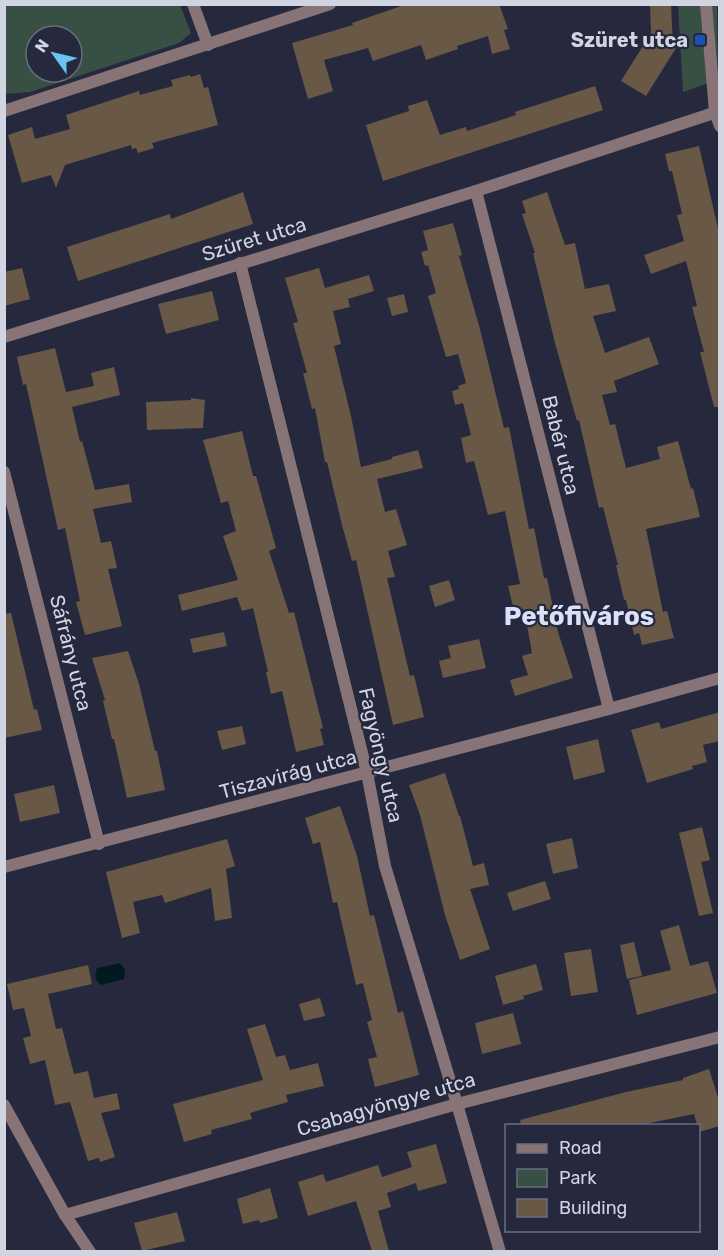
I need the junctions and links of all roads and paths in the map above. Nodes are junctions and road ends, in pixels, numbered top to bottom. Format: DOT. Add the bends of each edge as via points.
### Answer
graph roads {
  1 [pos="193,4"];
  2 [pos="330,4"];
  3 [pos="706,4"];
  4 [pos="208,45"];
  5 [pos="4,111"];
  6 [pos="717,111"];
  7 [pos="720,126"];
  8 [pos="476,191"];
  9 [pos="240,263"];
  10 [pos="4,337"];
  11 [pos="4,472"];
  12 [pos="720,678"];
  13 [pos="609,709"];
  14 [pos="367,773"];
  15 [pos="99,844"];
  16 [pos="4,867"];
  17 [pos="720,1037"];
  18 [pos="458,1104"];
  19 [pos="4,1105"];
  20 [pos="65,1215"];
  21 [pos="90,1251"];
  22 [pos="500,1251"];
  1 -- 4 [label="street"];
  2 -- 4 [label="street"];
  3 -- 6 [label="street"];
  4 -- 5 [label="street"];
  6 -- 7 [label="street"];
  6 -- 8 [label="street, Szüret utca"];
  8 -- 9 [label="street, Szüret utca"];
  8 -- 13 [label="street, Babér utca"];
  9 -- 10 [label="street, Szüret utca"];
  9 -- 14 [label="street, Fagyöngy utca"];
  11 -- 15 [label="street, Sáfrány utca"];
  12 -- 13 [label="street, Tiszavirág utca"];
  13 -- 14 [label="street, Tiszavirág utca"];
  14 -- 15 [label="street, Tiszavirág utca"];
  14 -- 18 [label="street, Fagyöngy utca" via="385,866"];
  15 -- 16 [label="street, Tiszavirág utca"];
  17 -- 18 [label="street, Csabagyöngye utca"];
  18 -- 20 [label="street, Csabagyöngye utca"];
  18 -- 22 [label="street, Fagyöngy utca"];
  19 -- 20 [label="street"];
  20 -- 21 [label="street"];
}
